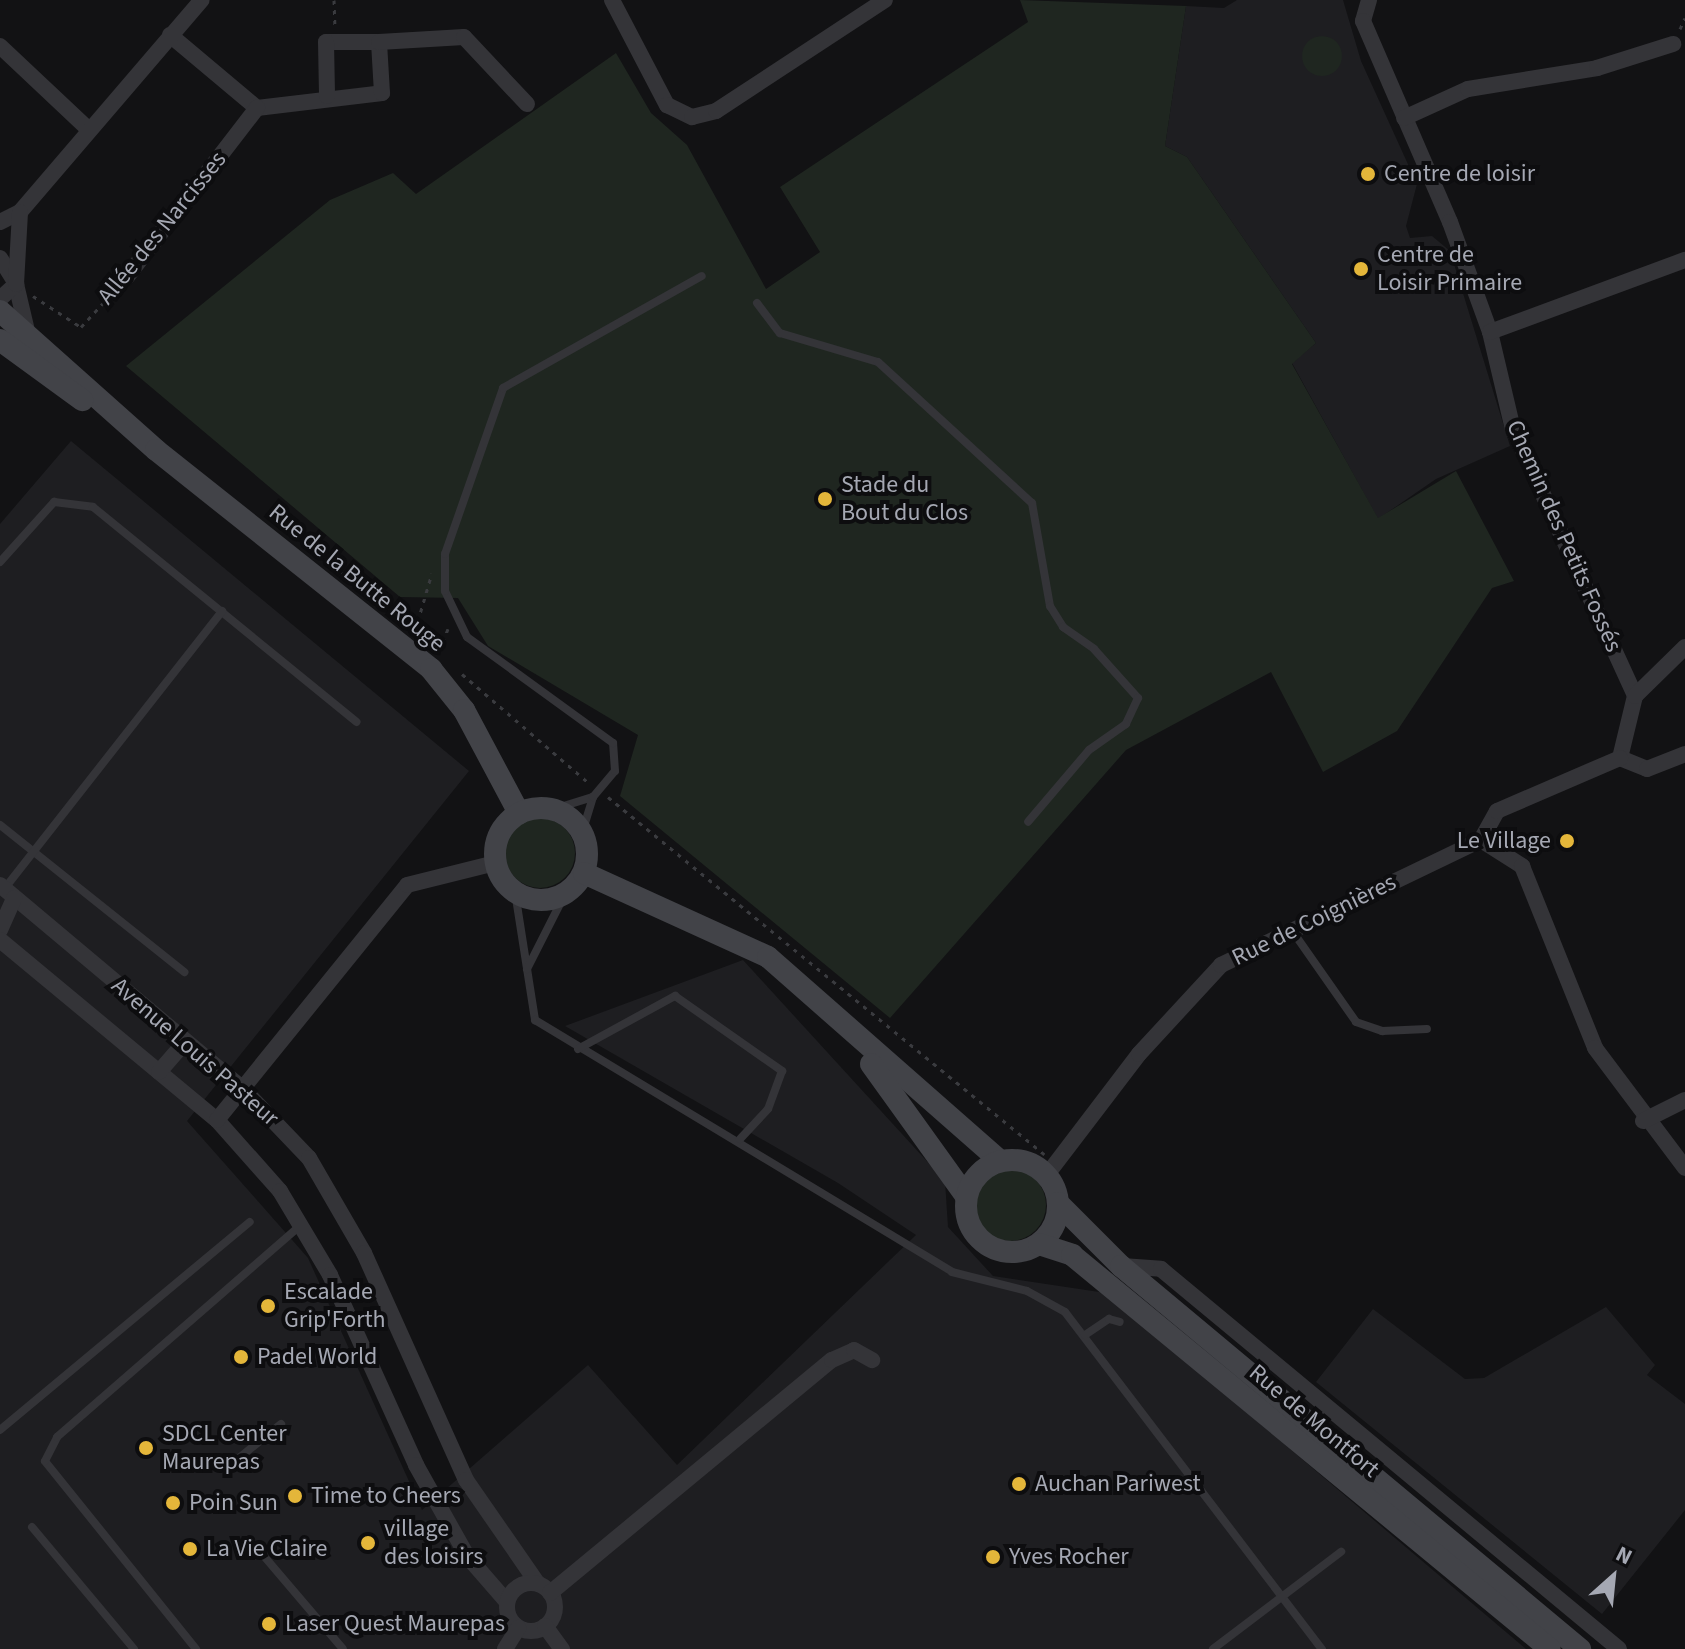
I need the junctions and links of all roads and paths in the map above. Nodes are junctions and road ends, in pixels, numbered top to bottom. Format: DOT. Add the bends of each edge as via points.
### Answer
graph roads {
  1 [pos="202,0"];
  2 [pos="334,0"];
  3 [pos="612,0"];
  4 [pos="885,0"];
  5 [pos="1369,0"];
  6 [pos="170,35"];
  7 [pos="336,41"];
  8 [pos="379,42"];
  9 [pos="1673,44"];
  10 [pos="0,46"];
  11 [pos="327,96"];
  12 [pos="527,104"];
  13 [pos="257,108"];
  14 [pos="1404,118"];
  15 [pos="89,130"];
  16 [pos="20,212"];
  17 [pos="0,222"];
  18 [pos="0,258"];
  19 [pos="1685,260"];
  20 [pos="702,276"];
  21 [pos="126,278"];
  22 [pos="17,289"];
  23 [pos="0,299"];
  24 [pos="757,303"];
  25 [pos="0,311"];
  26 [pos="1490,332"];
  27 [pos="28,335"];
  28 [pos="0,340"];
  29 [pos="156,450"];
  30 [pos="303,550"];
  31 [pos="0,562"];
  32 [pos="444,573"];
  33 [pos="381,604"];
  34 [pos="222,611"];
  35 [pos="454,615"];
  36 [pos="403,623"];
  37 [pos="414,633"];
  38 [pos="1685,647"];
  39 [pos="434,662"];
  40 [pos="1635,696"];
  41 [pos="357,722"];
  42 [pos="1685,754"];
  43 [pos="1620,758"];
  44 [pos="595,795"];
  45 [pos="554,809"];
  46 [pos="519,813"];
  47 [pos="1028,822"];
  48 [pos="0,825"];
  49 [pos="582,833"];
  50 [pos="1481,840"];
  51 [pos="33,852"];
  52 [pos="495,863"];
  53 [pos="584,873"];
  54 [pos="6,891"];
  55 [pos="515,892"];
  56 [pos="565,894"];
  57 [pos="1290,928"];
  58 [pos="0,930"];
  59 [pos="0,940"];
  60 [pos="526,970"];
  61 [pos="184,972"];
  62 [pos="834,1016"];
  63 [pos="1427,1029"];
  64 [pos="185,1042"];
  65 [pos="578,1049"];
  66 [pos="159,1072"];
  67 [pos="242,1088"];
  68 [pos="1685,1100"];
  69 [pos="217,1120"];
  70 [pos="1643,1121"];
  71 [pos="740,1139"];
  72 [pos="1000,1161"];
  73 [pos="1685,1168"];
  74 [pos="1051,1169"];
  75 [pos="966,1196"];
  76 [pos="1058,1203"];
  77 [pos="250,1222"];
  78 [pos="303,1223"];
  79 [pos="1039,1244"];
  80 [pos="1121,1266"];
  81 [pos="1120,1322"];
  82 [pos="1085,1335"];
  83 [pos="872,1360"];
  84 [pos="281,1424"];
  85 [pos="0,1430"];
  86 [pos="229,1466"];
  87 [pos="32,1527"];
  88 [pos="1341,1552"];
  89 [pos="263,1555"];
  90 [pos="544,1588"];
  91 [pos="1282,1596"];
  92 [pos="507,1602"];
  93 [pos="545,1626"];
  94 [pos="518,1628"];
  95 [pos="134,1649"];
  96 [pos="196,1649"];
  97 [pos="343,1649"];
  98 [pos="505,1649"];
  99 [pos="562,1649"];
  100 [pos="1213,1649"];
  101 [pos="1322,1649"];
  102 [pos="1550,1649"];
  103 [pos="1580,1649"];
  104 [pos="1619,1649"];
  1 -- 6 [label="street"];
  2 -- 7 [label="path"];
  3 -- 4 [label="street" via="667,105 692,117 716,111"];
  5 -- 14 [label="street, Chemin des Petits Fossés" via="1363,21"];
  6 -- 13 [label="street"];
  6 -- 15 [label="street"];
  7 -- 8 [label="street"];
  7 -- 11 [label="street" via="326,42"];
  8 -- 11 [label="street" via="382,93"];
  8 -- 12 [label="street" via="464,37"];
  9 -- 14 [label="street" via="1597,68 1468,89"];
  10 -- 15 [label="street"];
  11 -- 13 [label="street"];
  13 -- 21 [label="street, Allée des Narcisses"];
  14 -- 26 [label="street, Chemin des Petits Fossés"];
  15 -- 16 [label="street"];
  16 -- 17 [label="street"];
  16 -- 22 [label="street"];
  18 -- 22 [label="street"];
  19 -- 26 [label="street"];
  20 -- 32 [label="lane" via="503,388"];
  21 -- 22 [label="path, Allée des Narcisses" via="81,327 37,296"];
  22 -- 23 [label="street"];
  22 -- 27 [label="street"];
  24 -- 47 [label="lane" via="780,333 878,362 1032,503 1043,531 1042,580 1050,606 1138,698 1126,724 1089,750"];
  25 -- 27 [label="street, Rue de la Butte Rouge"];
  26 -- 40 [label="street, Chemin des Petits Fossés" via="1513,429"];
  27 -- 29 [label="street, Rue de la Butte Rouge"];
  28 -- 29 [label="street, Rue de la Butte Rouge"];
  29 -- 39 [label="street, Rue de la Butte Rouge"];
  30 -- 33 [label="path" via="327,556"];
  31 -- 34 [label="lane" via="54,502 93,507"];
  32 -- 35 [label="lane"];
  32 -- 37 [label="path" via="432,574"];
  34 -- 41 [label="lane"];
  34 -- 51 [label="lane"];
  35 -- 39 [label="path"];
  35 -- 44 [label="lane" via="488,655 613,743 615,771"];
  36 -- 37 [label="path"];
  37 -- 39 [label="path"];
  38 -- 40 [label="street"];
  39 -- 44 [label="path"];
  39 -- 46 [label="street, Rue de la Butte Rouge"];
  40 -- 43 [label="street"];
  42 -- 43 [label="street" via="1647,769"];
  43 -- 50 [label="street" via="1497,811"];
  44 -- 45 [label="lane"];
  44 -- 49 [label="lane"];
  44 -- 74 [label="path"];
  45 -- 46 [label="street"];
  45 -- 49 [label="street"];
  46 -- 52 [label="street" via="499,834"];
  48 -- 51 [label="lane"];
  49 -- 53 [label="street"];
  50 -- 57 [label="street, Rue de Coignières"];
  50 -- 70 [label="street" via="1522,866 1595,1048"];
  51 -- 54 [label="lane"];
  51 -- 61 [label="lane"];
  52 -- 55 [label="street"];
  52 -- 67 [label="street" via="407,885"];
  53 -- 56 [label="street"];
  53 -- 62 [label="street" via="768,957"];
  54 -- 58 [label="street"];
  54 -- 64 [label="street, Avenue Louis Pasteur"];
  55 -- 56 [label="street" via="537,900"];
  55 -- 60 [label="lane"];
  56 -- 60 [label="lane"];
  57 -- 63 [label="lane" via="1356,1022 1382,1031"];
  57 -- 74 [label="street, Rue de Coignières" via="1221,965 1139,1054"];
  59 -- 66 [label="street, Avenue Louis Pasteur"];
  60 -- 65 [label="lane" via="535,1020"];
  62 -- 72 [label="street"];
  62 -- 75 [label="street"];
  64 -- 66 [label="street"];
  64 -- 67 [label="street, Avenue Louis Pasteur"];
  65 -- 71 [label="lane"];
  65 -- 71 [label="lane" via="675,996 782,1071 768,1109"];
  66 -- 69 [label="street, Avenue Louis Pasteur"];
  67 -- 69 [label="street"];
  67 -- 90 [label="street, Avenue Louis Pasteur" via="281,1125 331,1192 466,1480"];
  68 -- 70 [label="street"];
  69 -- 78 [label="street, Avenue Louis Pasteur"];
  70 -- 73 [label="street"];
  71 -- 82 [label="lane" via="952,1272 1046,1298"];
  72 -- 74 [label="street"];
  72 -- 75 [label="street" via="982,1170"];
  74 -- 76 [label="street"];
  75 -- 79 [label="street" via="968,1224 986,1245 1013,1253"];
  76 -- 79 [label="street"];
  76 -- 80 [label="street, Rue de Montfort"];
  77 -- 85 [label="lane"];
  78 -- 92 [label="street, Avenue Louis Pasteur" via="416,1465 467,1556"];
  78 -- 96 [label="lane" via="57,1437 45,1461"];
  79 -- 102 [label="street, Rue de Montfort" via="1072,1255"];
  80 -- 103 [label="street, Rue de Montfort"];
  80 -- 104 [label="street, Rue de Montfort" via="1161,1269"];
  81 -- 82 [label="lane" via="1109,1319"];
  82 -- 91 [label="lane"];
  83 -- 90 [label="street" via="854,1350 832,1360"];
  84 -- 86 [label="lane"];
  87 -- 95 [label="lane"];
  88 -- 91 [label="lane"];
  89 -- 97 [label="lane"];
  90 -- 92 [label="street" via="517,1586"];
  90 -- 93 [label="street" via="554,1614"];
  91 -- 100 [label="lane"];
  91 -- 101 [label="lane"];
  92 -- 94 [label="street"];
  93 -- 94 [label="street"];
  93 -- 99 [label="street"];
  94 -- 98 [label="street"];
}
